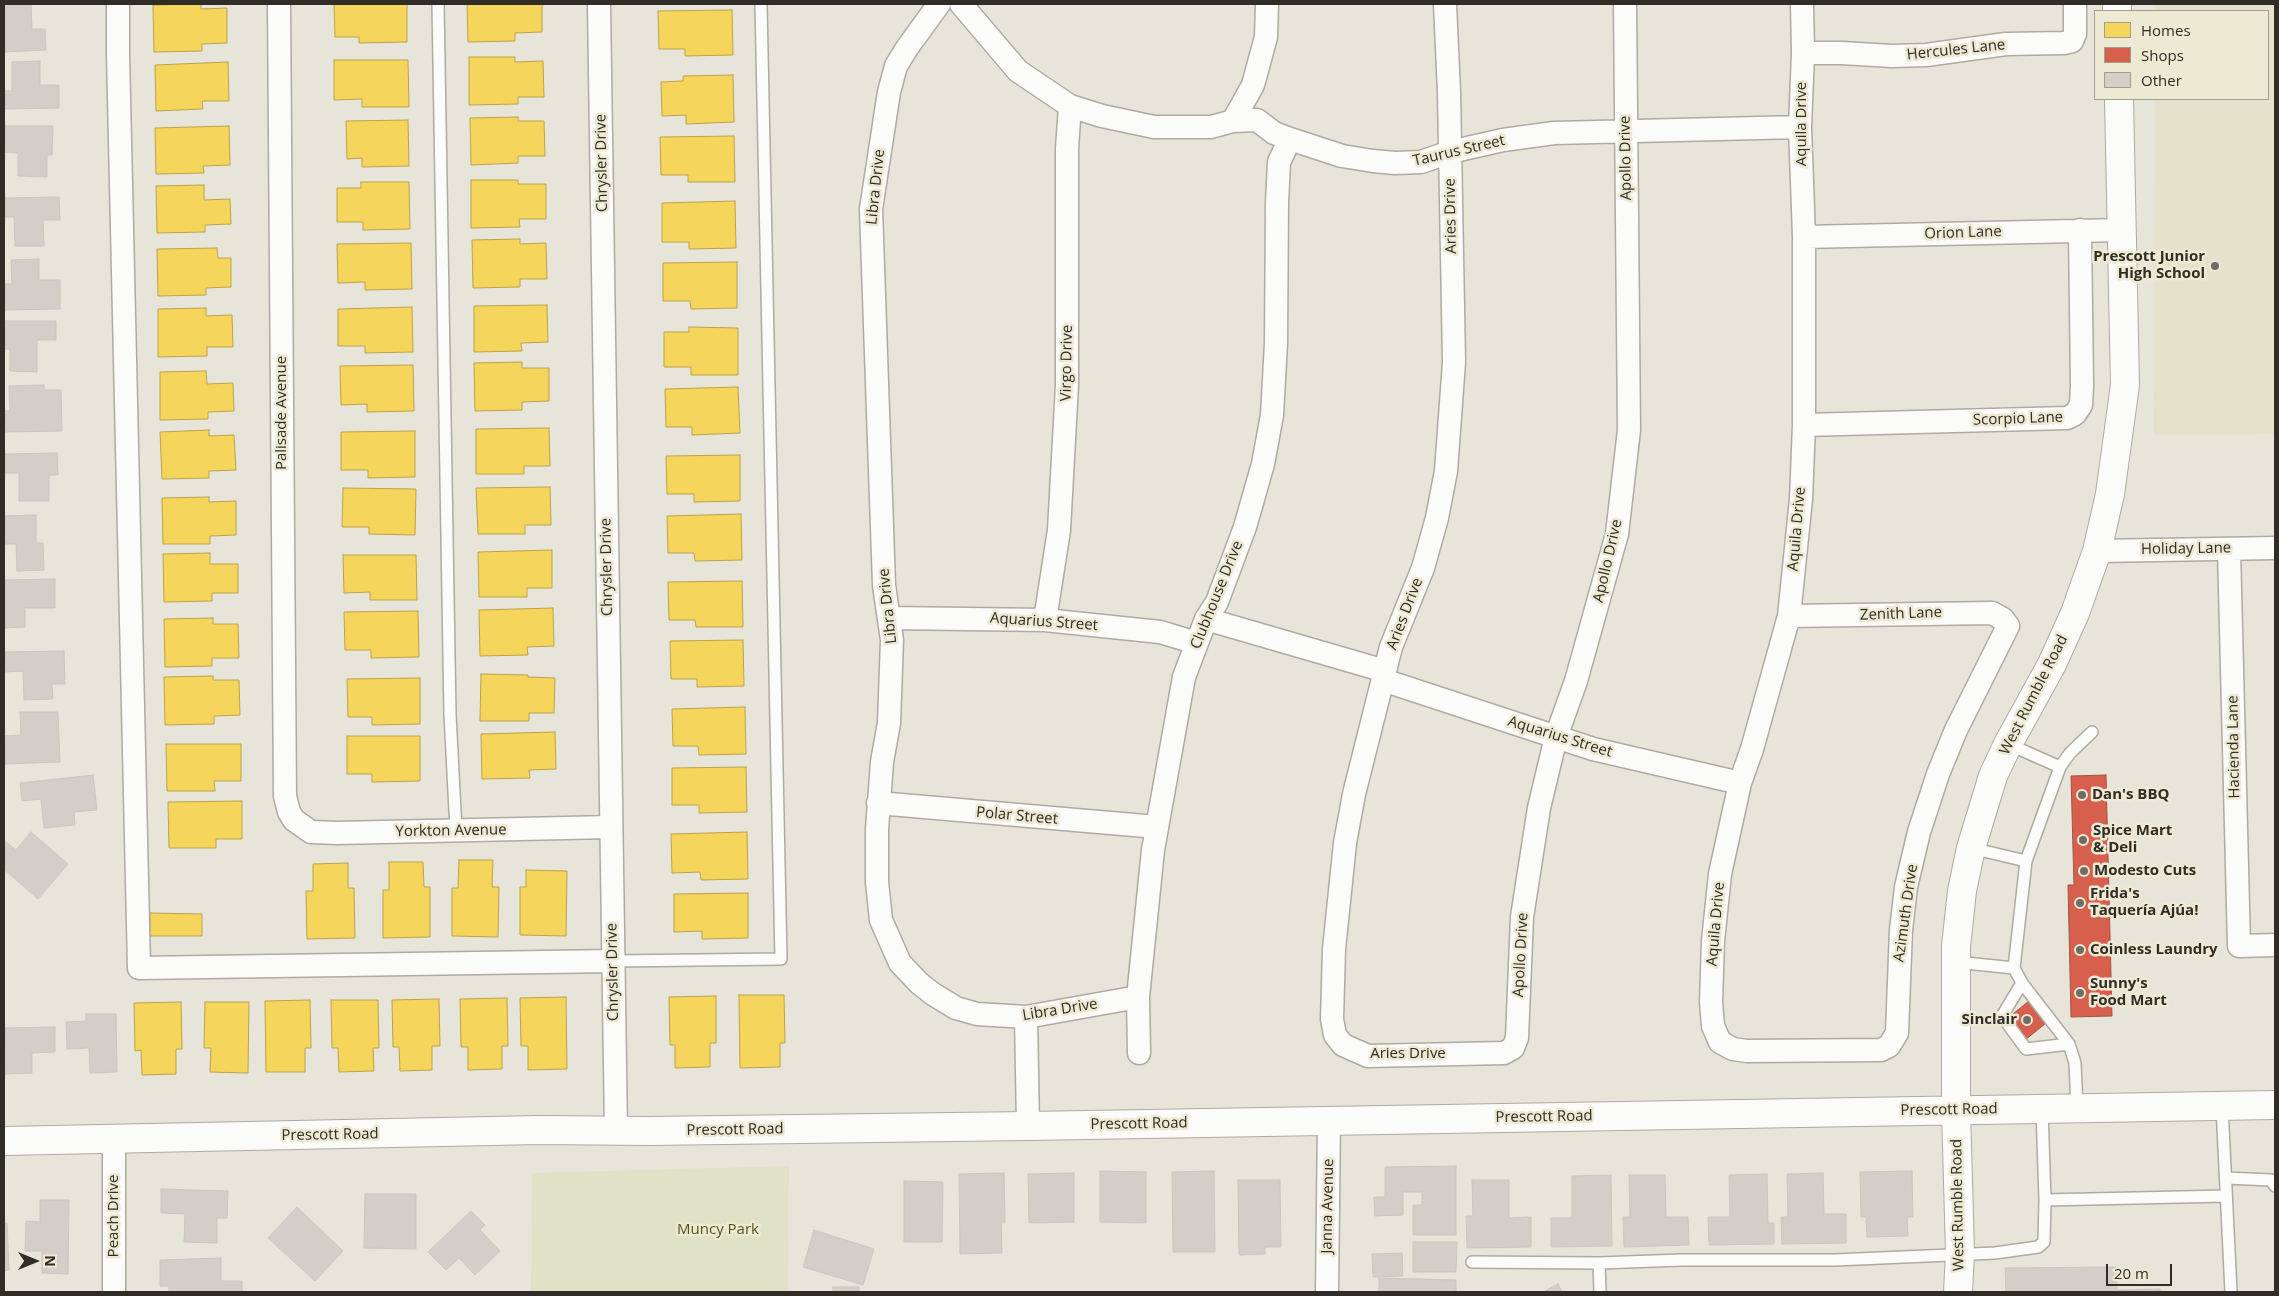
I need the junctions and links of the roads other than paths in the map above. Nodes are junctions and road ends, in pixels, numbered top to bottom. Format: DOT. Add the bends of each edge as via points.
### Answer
graph roads {
  1 [pos="118,4"];
  2 [pos="279,4"];
  3 [pos="438,4"];
  4 [pos="599,4"];
  5 [pos="761,4"];
  6 [pos="940,4"];
  7 [pos="962,4"];
  8 [pos="1267,4"];
  9 [pos="1445,4"];
  10 [pos="1625,4"];
  11 [pos="1802,4"];
  12 [pos="2074,4"];
  13 [pos="1803,53"];
  14 [pos="2119,100"];
  15 [pos="1070,106"];
  16 [pos="1233,121"];
  17 [pos="1800,127"];
  18 [pos="1626,132"];
  19 [pos="1290,139"];
  20 [pos="1450,152"];
  21 [pos="2086,230"];
  22 [pos="2121,230"];
  23 [pos="1804,238"];
  24 [pos="1804,425"];
  25 [pos="2275,548"];
  26 [pos="2229,549"];
  27 [pos="2097,551"];
  28 [pos="1789,616"];
  29 [pos="889,618"];
  30 [pos="1206,619"];
  31 [pos="1045,620"];
  32 [pos="2008,626"];
  33 [pos="1197,642"];
  34 [pos="1384,675"];
  35 [pos="2092,732"];
  36 [pos="1556,737"];
  37 [pos="2008,744"];
  38 [pos="2060,767"];
  39 [pos="1740,783"];
  40 [pos="878,803"];
  41 [pos="294,820"];
  42 [pos="611,827"];
  43 [pos="1156,827"];
  44 [pos="456,831"];
  45 [pos="1971,848"];
  46 [pos="2026,861"];
  47 [pos="2275,945"];
  48 [pos="613,960"];
  49 [pos="1956,962"];
  50 [pos="2014,968"];
  51 [pos="2022,983"];
  52 [pos="1138,997"];
  53 [pos="1026,1017"];
  54 [pos="1720,1042"];
  55 [pos="2069,1044"];
  56 [pos="1513,1048"];
  57 [pos="1139,1053"];
  58 [pos="2275,1105"];
  59 [pos="2222,1106"];
  60 [pos="2077,1108"];
  61 [pos="2042,1109"];
  62 [pos="1956,1110"];
  63 [pos="1329,1120"];
  64 [pos="1028,1126"];
  65 [pos="616,1131"];
  66 [pos="114,1139"];
  67 [pos="4,1141"];
  68 [pos="2226,1178"];
  69 [pos="2275,1186"];
  70 [pos="2226,1196"];
  71 [pos="2045,1200"];
  72 [pos="1960,1254"];
  73 [pos="1472,1262"];
  74 [pos="1599,1263"];
  75 [pos="114,1292"];
  76 [pos="1327,1292"];
  77 [pos="1600,1292"];
  78 [pos="1958,1292"];
  79 [pos="2231,1292"];
  1 -- 48 [label="street" via="139,968"];
  2 -- 41 [label="street, Palisade Avenue" via="285,796 288,812"];
  3 -- 44 [label="lane" via="450,704"];
  4 -- 42 [label="street, Chrysler Drive"];
  5 -- 48 [label="lane" via="781,959"];
  6 -- 29 [label="street, Libra Drive" via="896,66 871,209 884,586"];
  7 -- 15 [label="street, Taurus Street" via="1018,72"];
  8 -- 16 [label="street" via="1266,37 1253,85"];
  9 -- 20 [label="street, Aries Drive"];
  10 -- 18 [label="street, Apollo Drive"];
  11 -- 13 [label="street, Aquila Drive"];
  12 -- 13 [label="street, Hercules Lane" via="2075,34 2072,41 2064,43 2006,44 1918,56"];
  13 -- 17 [label="street, Aquila Drive"];
  14 -- 22 [label="main road, West Rumble Road"];
  15 -- 16 [label="street, Taurus Street" via="1154,127 1211,127"];
  15 -- 31 [label="street, Virgo Drive" via="1067,148 1068,385 1059,530"];
  16 -- 19 [label="street, Taurus Street" via="1257,120 1274,133"];
  17 -- 18 [label="street, Taurus Street"];
  17 -- 23 [label="street, Aquila Drive"];
  18 -- 20 [label="street, Taurus Street" via="1554,134 1503,140"];
  18 -- 36 [label="street, Apollo Drive" via="1629,430 1618,525 1576,681"];
  19 -- 20 [label="street, Taurus Street" via="1342,156 1395,164 1421,162"];
  19 -- 30 [label="street, Clubhouse Drive" via="1279,162 1272,415 1245,527 1217,602"];
  20 -- 34 [label="street, Aries Drive" via="1454,362 1446,471 1423,568 1391,647"];
  21 -- 22 [label="street, Orion Lane"];
  21 -- 23 [label="street, Orion Lane"];
  21 -- 24 [label="street, Scorpio Lane" via="2081,405 2076,414 2067,418"];
  22 -- 27 [label="main road, West Rumble Road" via="2125,385 2110,494"];
  23 -- 24 [label="street, Aquila Drive"];
  24 -- 28 [label="street, Aquila Drive" via="1801,499"];
  25 -- 26 [label="street, Holiday Lane"];
  26 -- 27 [label="street, Holiday Lane"];
  26 -- 47 [label="street, Hacienda Lane" via="2238,946"];
  27 -- 37 [label="main road, West Rumble Road" via="2076,613"];
  28 -- 32 [label="street, Zenith Lane" via="1992,613"];
  28 -- 39 [label="street, Aquila Drive"];
  29 -- 31 [label="street, Aquarius Street"];
  29 -- 40 [label="street, Libra Drive" via="892,671 889,723"];
  30 -- 33 [label="street, Clubhouse Drive"];
  30 -- 34 [label="street, Aquarius Street"];
  31 -- 33 [label="street, Aquarius Street" via="1160,632"];
  32 -- 54 [label="street, Azimuth Drive" via="1956,730 1919,832 1906,887 1897,1033 1890,1044 1881,1050 1747,1051 1732,1049"];
  33 -- 43 [label="street, Clubhouse Drive" via="1184,678"];
  34 -- 36 [label="street, Aquarius Street"];
  34 -- 56 [label="street, Aries Drive" via="1345,843 1334,949 1332,1019 1335,1035 1343,1045 1368,1056 1504,1053"];
  35 -- 38 [label="lane"];
  36 -- 39 [label="street, Aquarius Street" via="1593,749"];
  36 -- 56 [label="street, Apollo Drive" via="1528,866 1522,917 1518,1038"];
  37 -- 38 [label="lane"];
  37 -- 45 [label="main road, West Rumble Road" via="1993,776"];
  38 -- 46 [label="lane"];
  39 -- 54 [label="street, Aquila Drive" via="1720,874 1713,941 1710,1002 1713,1026"];
  40 -- 43 [label="street, Polar Street"];
  40 -- 53 [label="street, Libra Drive" via="877,882 881,920 900,963 926,988 956,1008 977,1014"];
  41 -- 44 [label="street, Yorkton Avenue" via="311,832"];
  42 -- 44 [label="street, Yorkton Avenue"];
  42 -- 48 [label="street, Chrysler Drive"];
  43 -- 52 [label="street, Clubhouse Drive"];
  45 -- 46 [label="lane"];
  45 -- 49 [label="main road, West Rumble Road" via="1962,891"];
  46 -- 50 [label="lane"];
  48 -- 65 [label="street, Chrysler Drive"];
  49 -- 50 [label="lane"];
  49 -- 62 [label="main road, West Rumble Road"];
  50 -- 51 [label="lane"];
  51 -- 55 [label="lane"];
  51 -- 55 [label="lane" via="2002,1016 2026,1049"];
  52 -- 53 [label="street, Libra Drive"];
  52 -- 57 [label="street, Clubhouse Drive"];
  53 -- 64 [label="street"];
  55 -- 60 [label="lane" via="2075,1063"];
  58 -- 59 [label="main road, Prescott Road"];
  59 -- 60 [label="main road, Prescott Road"];
  59 -- 68 [label="lane"];
  60 -- 61 [label="main road, Prescott Road"];
  61 -- 62 [label="main road, Prescott Road"];
  61 -- 71 [label="lane"];
  62 -- 63 [label="main road, Prescott Road"];
  62 -- 72 [label="main road, West Rumble Road"];
  63 -- 64 [label="main road, Prescott Road"];
  63 -- 76 [label="street, Janna Avenue"];
  64 -- 65 [label="main road, Prescott Road"];
  65 -- 66 [label="main road, Prescott Road"];
  66 -- 67 [label="main road, Prescott Road"];
  66 -- 75 [label="street, Peach Drive"];
  68 -- 69 [label="lane" via="2271,1180"];
  68 -- 70 [label="lane"];
  70 -- 71 [label="lane"];
  70 -- 79 [label="lane"];
  71 -- 72 [label="lane" via="2044,1242 2038,1246"];
  72 -- 74 [label="lane" via="1835,1260"];
  72 -- 78 [label="main road, West Rumble Road"];
  73 -- 74 [label="lane"];
  74 -- 77 [label="lane"];
}
